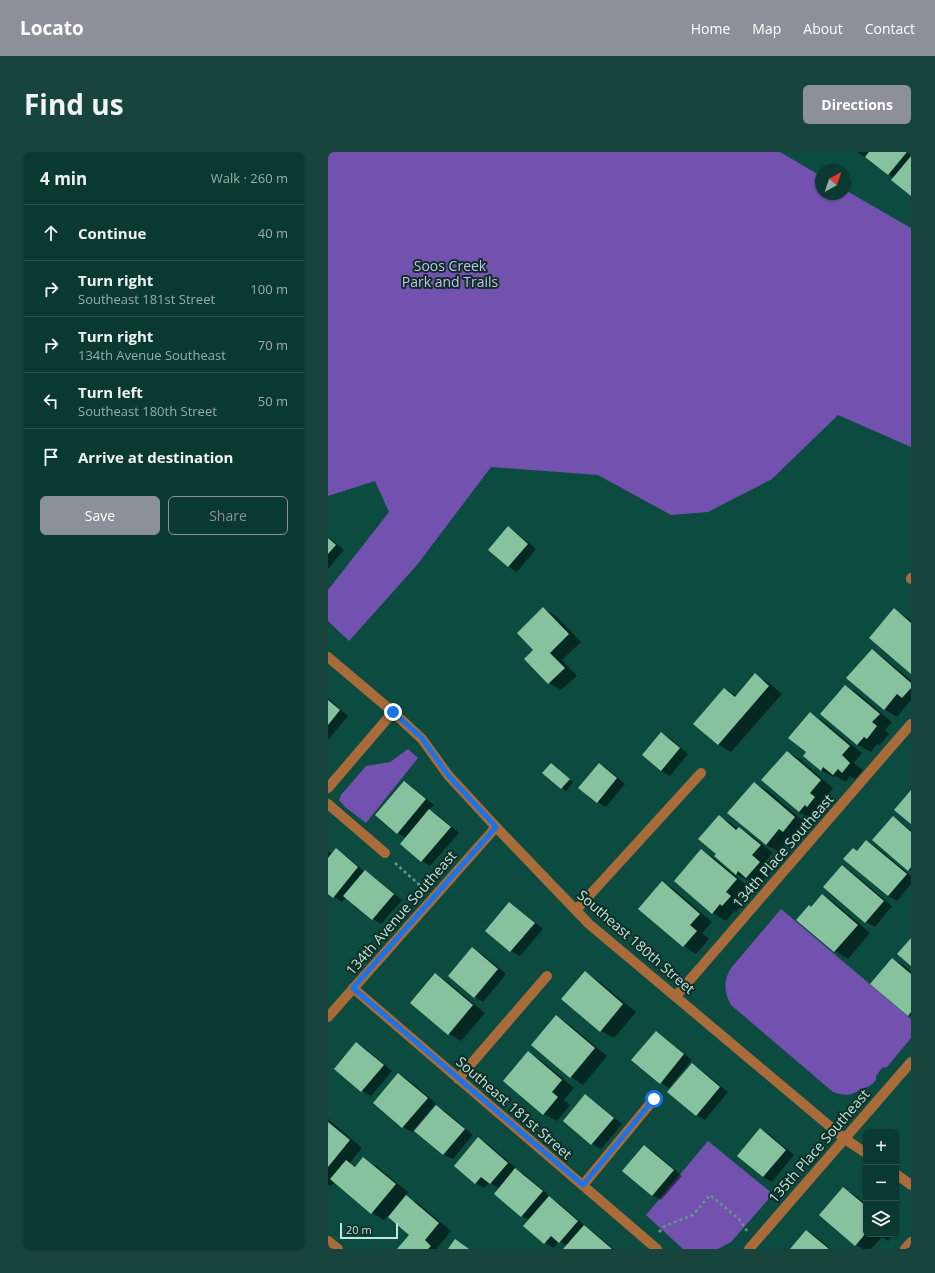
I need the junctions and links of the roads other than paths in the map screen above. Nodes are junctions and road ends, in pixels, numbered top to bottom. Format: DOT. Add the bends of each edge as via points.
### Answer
graph roads {
  1 [pos="328,657"];
  2 [pos="393,712"];
  3 [pos="911,724"];
  4 [pos="701,773"];
  5 [pos="328,788"];
  6 [pos="328,804"];
  7 [pos="496,827"];
  8 [pos="385,853"];
  9 [pos="576,910"];
  10 [pos="547,976"];
  11 [pos="353,988"];
  12 [pos="676,996"];
  13 [pos="328,1017"];
  14 [pos="911,1062"];
  15 [pos="458,1079"];
  16 [pos="654,1099"];
  17 [pos="845,1139"];
  18 [pos="863,1151"];
  19 [pos="899,1176"];
  20 [pos="583,1185"];
  21 [pos="911,1185"];
  22 [pos="328,1241"];
  23 [pos="911,1242"];
  24 [pos="654,1246"];
  25 [pos="752,1246"];
  26 [pos="338,1249"];
  27 [pos="905,1249"];
  1 -- 2 [label="street, Southeast 180th Street"];
  2 -- 5 [label="street"];
  2 -- 7 [label="street, Southeast 180th Street" via="422,738 448,775"];
  3 -- 12 [label="street, 134th Place Southeast"];
  4 -- 9 [label="street"];
  6 -- 8 [label="street"];
  7 -- 9 [label="street, Southeast 180th Street"];
  7 -- 11 [label="street, 134th Avenue Southeast"];
  9 -- 12 [label="street, Southeast 180th Street" via="589,924"];
  10 -- 15 [label="street"];
  11 -- 13 [label="street, 134th Avenue Southeast"];
  11 -- 15 [label="street, Southeast 181st Street"];
  12 -- 17 [label="street, Southeast 180th Street"];
  14 -- 17 [label="street, 135th Place Southeast"];
  15 -- 20 [label="street, Southeast 181st Street"];
  16 -- 20 [label="street"];
  17 -- 18 [label="street, Southeast 180th Street"];
  17 -- 25 [label="street, 135th Place Southeast"];
  19 -- 21 [label="street"];
  20 -- 24 [label="street, Southeast 181st Street"];
  22 -- 26 [label="street"];
  23 -- 27 [label="street"];
}
